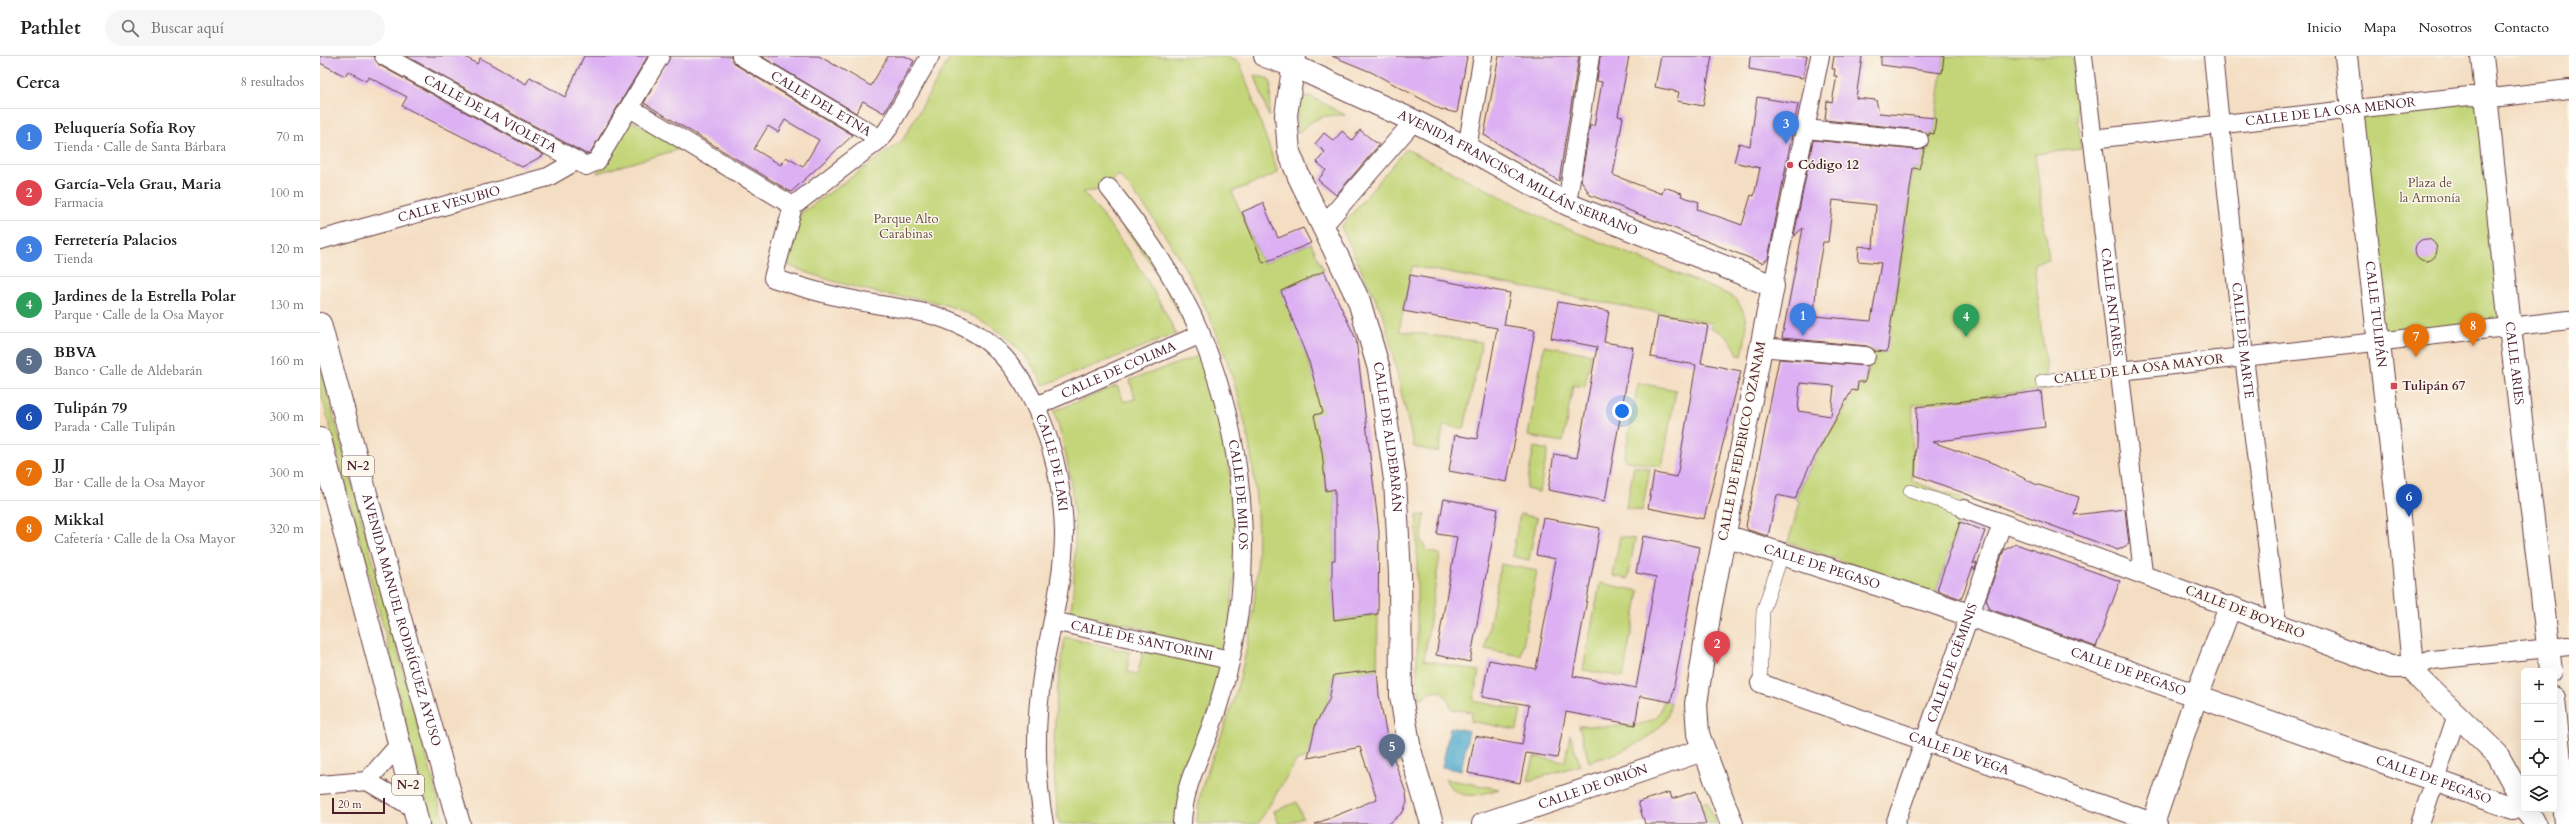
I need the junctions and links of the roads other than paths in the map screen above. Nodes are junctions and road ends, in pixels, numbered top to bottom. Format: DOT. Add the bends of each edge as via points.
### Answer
graph roads {
  1 [pos="384,56"];
  2 [pos="660,56"];
  3 [pos="741,56"];
  4 [pos="930,56"];
  5 [pos="1265,56"];
  6 [pos="1483,56"];
  7 [pos="1590,56"];
  8 [pos="1820,56"];
  9 [pos="2083,56"];
  10 [pos="2213,56"];
  11 [pos="2346,56"];
  12 [pos="2482,56"];
  13 [pos="1294,61"];
  14 [pos="2569,89"];
  15 [pos="2488,98"];
  16 [pos="630,108"];
  17 [pos="2353,109"];
  18 [pos="1414,122"];
  19 [pos="2221,125"];
  20 [pos="1805,129"];
  21 [pos="880,139"];
  22 [pos="2092,139"];
  23 [pos="1919,140"];
  24 [pos="1467,148"];
  25 [pos="576,161"];
  26 [pos="1109,188"];
  27 [pos="1567,204"];
  28 [pos="793,206"];
  29 [pos="1323,226"];
  30 [pos="320,240"];
  31 [pos="1773,286"];
  32 [pos="2569,320"];
  33 [pos="320,324"];
  34 [pos="2510,327"];
  35 [pos="1201,334"];
  36 [pos="2379,341"];
  37 [pos="1760,347"];
  38 [pos="1866,356"];
  39 [pos="2244,357"];
  40 [pos="2120,371"];
  41 [pos="2042,380"];
  42 [pos="1036,406"];
  43 [pos="320,439"];
  44 [pos="1910,491"];
  45 [pos="1964,509"];
  46 [pos="2002,524"];
  47 [pos="1724,539"];
  48 [pos="1780,561"];
  49 [pos="2143,573"];
  50 [pos="2230,607"];
  51 [pos="1969,616"];
  52 [pos="1053,621"];
  53 [pos="2277,624"];
  54 [pos="2559,647"];
  55 [pos="1230,660"];
  56 [pos="2413,667"];
  57 [pos="2552,668"];
  58 [pos="1760,683"];
  59 [pos="2196,694"];
  60 [pos="2555,704"];
  61 [pos="2457,715"];
  62 [pos="1925,742"];
  63 [pos="399,745"];
  64 [pos="1703,750"];
  65 [pos="2435,780"];
  66 [pos="367,781"];
  67 [pos="320,785"];
  68 [pos="2521,801"];
  69 [pos="2521,809"];
  70 [pos="416,816"];
  71 [pos="2155,823"];
  72 [pos="459,824"];
  73 [pos="1044,824"];
  74 [pos="1182,824"];
  75 [pos="1432,824"];
  76 [pos="1483,824"];
  77 [pos="1732,824"];
  78 [pos="1895,824"];
  79 [pos="2420,824"];
  80 [pos="2566,824"];
  1 -- 25 [label="street, CALLE DE LA VIOLETA"];
  2 -- 16 [label="street"];
  3 -- 21 [label="street, CALLE DEL ETNA"];
  4 -- 21 [label="street"];
  5 -- 13 [label="main road, AVENIDA FRANCISCA MILLÁN SERRANO"];
  6 -- 24 [label="street"];
  7 -- 27 [label="street"];
  8 -- 20 [label="street, CALLE DE FEDERICO OZANAM"];
  9 -- 22 [label="street, CALLE ANTARES"];
  10 -- 19 [label="street, CALLE DE MARTE"];
  11 -- 17 [label="main road, CALLE TULIPÁN"];
  12 -- 15 [label="main road, CALLE ARIES"];
  13 -- 18 [label="main road, AVENIDA FRANCISCA MILLÁN SERRANO"];
  13 -- 29 [label="main road, CALLE DE ALDEBARÁN" via="1286,115 1289,152"];
  14 -- 15 [label="street, CALLE DE LA OSA MENOR"];
  15 -- 17 [label="street, CALLE DE LA OSA MENOR" via="2469,96"];
  15 -- 34 [label="main road, CALLE ARIES"];
  16 -- 25 [label="street" via="597,162 586,166"];
  16 -- 28 [label="street"];
  17 -- 19 [label="street, CALLE DE LA OSA MENOR"];
  17 -- 36 [label="main road, CALLE TULIPÁN"];
  18 -- 24 [label="main road, AVENIDA FRANCISCA MILLÁN SERRANO"];
  18 -- 29 [label="street"];
  19 -- 22 [label="street, CALLE DE LA OSA MENOR"];
  19 -- 39 [label="street, CALLE DE MARTE"];
  20 -- 23 [label="street"];
  20 -- 31 [label="street, CALLE DE FEDERICO OZANAM"];
  21 -- 28 [label="street"];
  22 -- 40 [label="street, CALLE ANTARES"];
  24 -- 27 [label="main road, AVENIDA FRANCISCA MILLÁN SERRANO"];
  25 -- 30 [label="street, CALLE VESUBIO" via="548,178"];
  26 -- 35 [label="street, CALLE DE MILOS" via="1156,254"];
  27 -- 31 [label="main road, AVENIDA FRANCISCA MILLÁN SERRANO"];
  28 -- 42 [label="street, CALLE DE LAKI" via="773,278 854,300 916,310 966,328 991,345 1010,364"];
  29 -- 75 [label="main road, CALLE DE ALDEBARÁN" via="1359,301 1379,369 1396,494 1400,574 1401,696 1410,750"];
  31 -- 37 [label="main road, CALLE DE FEDERICO OZANAM"];
  32 -- 34 [label="street, CALLE DE LA OSA MAYOR"];
  33 -- 72 [label="main road, AVENIDA MANUEL RODRÍGUEZ AYUSO / N-2"];
  34 -- 36 [label="street, CALLE DE LA OSA MAYOR"];
  34 -- 54 [label="main road, CALLE ARIES"];
  35 -- 42 [label="street, CALLE DE COLIMA"];
  35 -- 55 [label="street, CALLE DE MILOS" via="1220,387 1238,480 1242,530 1242,584"];
  36 -- 39 [label="street, CALLE DE LA OSA MAYOR"];
  36 -- 56 [label="main road, CALLE TULIPÁN"];
  37 -- 38 [label="street"];
  37 -- 47 [label="main road, CALLE DE FEDERICO OZANAM"];
  39 -- 40 [label="street, CALLE DE LA OSA MAYOR"];
  39 -- 53 [label="street, CALLE DE MARTE"];
  40 -- 41 [label="street, CALLE DE LA OSA MAYOR"];
  40 -- 49 [label="street, CALLE ANTARES"];
  42 -- 52 [label="street, CALLE DE LAKI" via="1056,472 1062,506 1062,559"];
  43 -- 63 [label="main road, N-2"];
  44 -- 45 [label="street, CALLE DE BOYERO"];
  45 -- 46 [label="street, CALLE DE BOYERO"];
  46 -- 49 [label="street, CALLE DE BOYERO"];
  46 -- 51 [label="street, CALLE DE GÉMINIS"];
  47 -- 51 [label="main road, CALLE DE PEGASO" via="1738,540 1789,555"];
  47 -- 64 [label="main road, CALLE DE FEDERICO OZANAM" via="1697,688 1696,719"];
  48 -- 58 [label="street" via="1763,611"];
  49 -- 50 [label="street, CALLE DE BOYERO"];
  50 -- 53 [label="main road, CALLE DE BOYERO"];
  50 -- 59 [label="main road"];
  51 -- 59 [label="main road, CALLE DE PEGASO"];
  51 -- 62 [label="street, CALLE DE GÉMINIS"];
  52 -- 55 [label="street, CALLE DE SANTORINI"];
  52 -- 73 [label="street, CALLE DE LAKI" via="1043,672 1038,732 1039,793"];
  53 -- 56 [label="main road, CALLE DE BOYERO" via="2390,667"];
  54 -- 56 [label="street" via="2432,660"];
  54 -- 57 [label="main road, CALLE ARIES"];
  55 -- 74 [label="street, CALLE DE MILOS" via="1212,724 1187,787"];
  56 -- 61 [label="main road" via="2421,680"];
  58 -- 62 [label="street, CALLE DE VEGA"];
  59 -- 65 [label="main road, CALLE DE PEGASO"];
  59 -- 71 [label="main road"];
  60 -- 80 [label="main road"];
  61 -- 65 [label="street"];
  61 -- 68 [label="main road" via="2497,754"];
  62 -- 71 [label="street, CALLE DE VEGA"];
  62 -- 78 [label="street, CALLE DE GÉMINIS"];
  63 -- 66 [label="street"];
  63 -- 70 [label="main road, N-2"];
  64 -- 76 [label="main road, CALLE DE ORIÓN"];
  64 -- 77 [label="main road, CALLE DE FEDERICO OZANAM"];
  65 -- 69 [label="main road, CALLE DE PEGASO"];
  65 -- 79 [label="street"];
  66 -- 67 [label="street"];
  66 -- 70 [label="street"];
}
